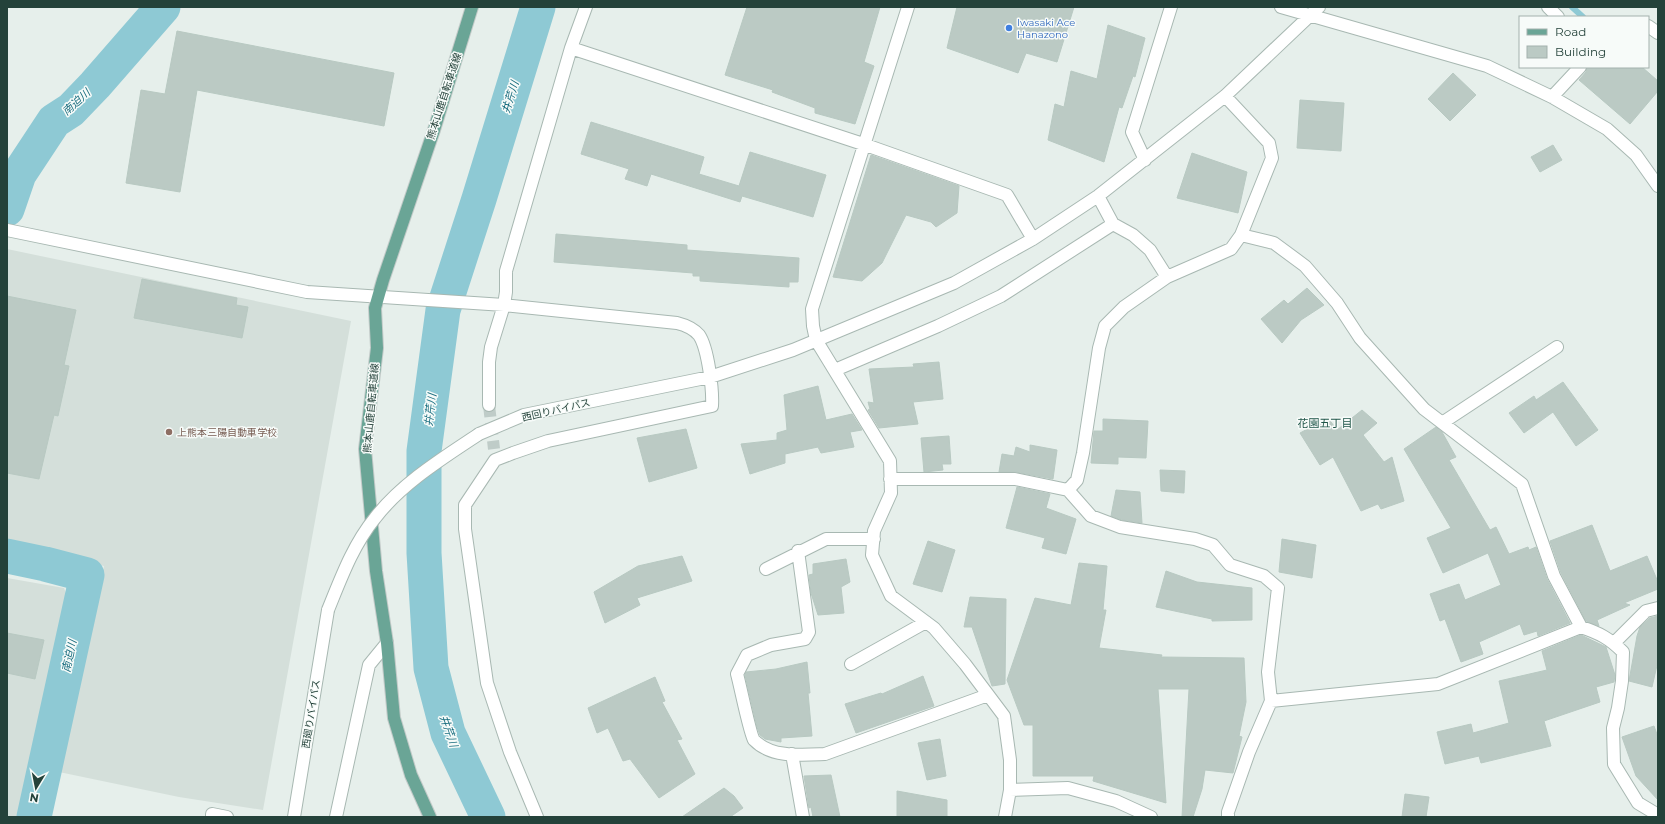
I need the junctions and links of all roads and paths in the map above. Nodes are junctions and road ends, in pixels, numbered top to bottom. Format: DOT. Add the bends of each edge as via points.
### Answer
graph roads {
  1 [pos="472,7"];
  2 [pos="586,7"];
  3 [pos="908,7"];
  4 [pos="1171,7"];
  5 [pos="1281,7"];
  6 [pos="1319,7"];
  7 [pos="1548,7"];
  8 [pos="1310,16"];
  9 [pos="1557,16"];
  10 [pos="1649,27"];
  11 [pos="1658,33"];
  12 [pos="571,48"];
  13 [pos="1579,68"];
  14 [pos="1225,96"];
  15 [pos="1552,97"];
  16 [pos="863,144"];
  17 [pos="1145,160"];
  18 [pos="1658,186"];
  19 [pos="1098,196"];
  20 [pos="1113,224"];
  21 [pos="7,230"];
  22 [pos="1241,235"];
  23 [pos="1033,239"];
  24 [pos="1168,277"];
  25 [pos="379,296"];
  26 [pos="499,304"];
  27 [pos="816,340"];
  28 [pos="1557,347"];
  29 [pos="835,370"];
  30 [pos="710,377"];
  31 [pos="489,405"];
  32 [pos="1442,423"];
  33 [pos="890,479"];
  34 [pos="1068,490"];
  35 [pos="874,539"];
  36 [pos="798,552"];
  37 [pos="766,569"];
  38 [pos="1658,608"];
  39 [pos="328,610"];
  40 [pos="926,622"];
  41 [pos="1581,627"];
  42 [pos="387,642"];
  43 [pos="1614,643"];
  44 [pos="851,664"];
  45 [pos="988,695"];
  46 [pos="1271,701"];
  47 [pos="792,754"];
  48 [pos="1010,790"];
  49 [pos="1658,815"];
  50 [pos="212,817"];
  51 [pos="227,817"];
  52 [pos="294,817"];
  53 [pos="336,817"];
  54 [pos="430,817"];
  55 [pos="537,817"];
  56 [pos="803,817"];
  57 [pos="1005,817"];
  58 [pos="1151,817"];
  59 [pos="1228,817"];
  1 -- 25 [label="main road, 熊本山鹿自転車道線"];
  2 -- 12 [label="street"];
  3 -- 16 [label="street"];
  4 -- 17 [label="street" via="1132,132"];
  5 -- 8 [label="street"];
  6 -- 8 [label="street, 西回りバイパス"];
  7 -- 9 [label="street"];
  8 -- 14 [label="street, 西回りバイパス"];
  8 -- 15 [label="street" via="1487,66"];
  10 -- 11 [label="street"];
  12 -- 16 [label="street"];
  12 -- 26 [label="street" via="506,271 506,292"];
  13 -- 15 [label="street"];
  14 -- 17 [label="street, 西回りバイパス"];
  14 -- 22 [label="street" via="1269,143 1272,158"];
  15 -- 18 [label="street" via="1607,129 1636,155"];
  16 -- 23 [label="street" via="1008,195"];
  16 -- 27 [label="street" via="812,309"];
  17 -- 19 [label="street, 西回りバイパス"];
  19 -- 20 [label="street"];
  19 -- 23 [label="street, 西回りバイパス"];
  20 -- 24 [label="street" via="1133,235 1150,250"];
  20 -- 29 [label="street" via="1001,296"];
  21 -- 25 [label="street" via="307,292"];
  22 -- 24 [label="street" via="1232,249"];
  22 -- 32 [label="street" via="1274,243 1305,266 1336,302 1360,338 1380,361 1424,409"];
  23 -- 27 [label="street, 西回りバイパス" via="954,283 848,329"];
  24 -- 34 [label="street" via="1124,307 1106,326 1099,348 1084,453 1076,480"];
  25 -- 26 [label="street"];
  25 -- 42 [label="main road, 熊本山鹿自転車道線" via="375,308 376,348 365,449 376,571"];
  26 -- 30 [label="street" via="677,323 690,327 699,336"];
  26 -- 31 [label="street" via="490,354"];
  27 -- 29 [label="street"];
  27 -- 30 [label="street, 西回りバイパス" via="794,350"];
  28 -- 32 [label="street"];
  29 -- 33 [label="street" via="890,461"];
  30 -- 39 [label="street, 西回りバイパス, bridge" via="524,416 479,434 435,463 399,493 375,518 350,557"];
  30 -- 55 [label="street" via="712,406 494,455 465,506 487,683 510,752"];
  32 -- 41 [label="street" via="1522,484 1554,576"];
  33 -- 34 [label="street" via="1015,479"];
  33 -- 35 [label="street" via="891,493 874,531"];
  34 -- 46 [label="street" via="1091,516 1120,528 1213,544 1230,565 1264,576 1278,588 1268,672"];
  35 -- 36 [label="street" via="826,539"];
  35 -- 40 [label="street" via="872,555 892,596"];
  36 -- 37 [label="street"];
  36 -- 47 [label="street" via="809,632 805,639 771,646 747,655 737,674 753,739 768,750"];
  38 -- 43 [label="street" via="1646,611"];
  39 -- 52 [label="street, 西廻りバイパス"];
  40 -- 44 [label="street"];
  40 -- 45 [label="street" via="965,664"];
  41 -- 43 [label="street" via="1601,634"];
  41 -- 46 [label="street" via="1438,684"];
  42 -- 53 [label="street" via="369,665"];
  42 -- 54 [label="main road, 熊本山鹿自転車道線" via="394,718 411,775"];
  43 -- 49 [label="street" via="1623,652 1622,681 1613,728 1614,764 1638,803"];
  45 -- 47 [label="street" via="825,754"];
  45 -- 48 [label="street" via="1004,716 1010,760"];
  46 -- 59 [label="street" via="1249,752"];
  47 -- 56 [label="street"];
  48 -- 57 [label="street"];
  48 -- 58 [label="street" via="1068,788 1116,801"];
  50 -- 51 [label="street" via="212,814"];
}
